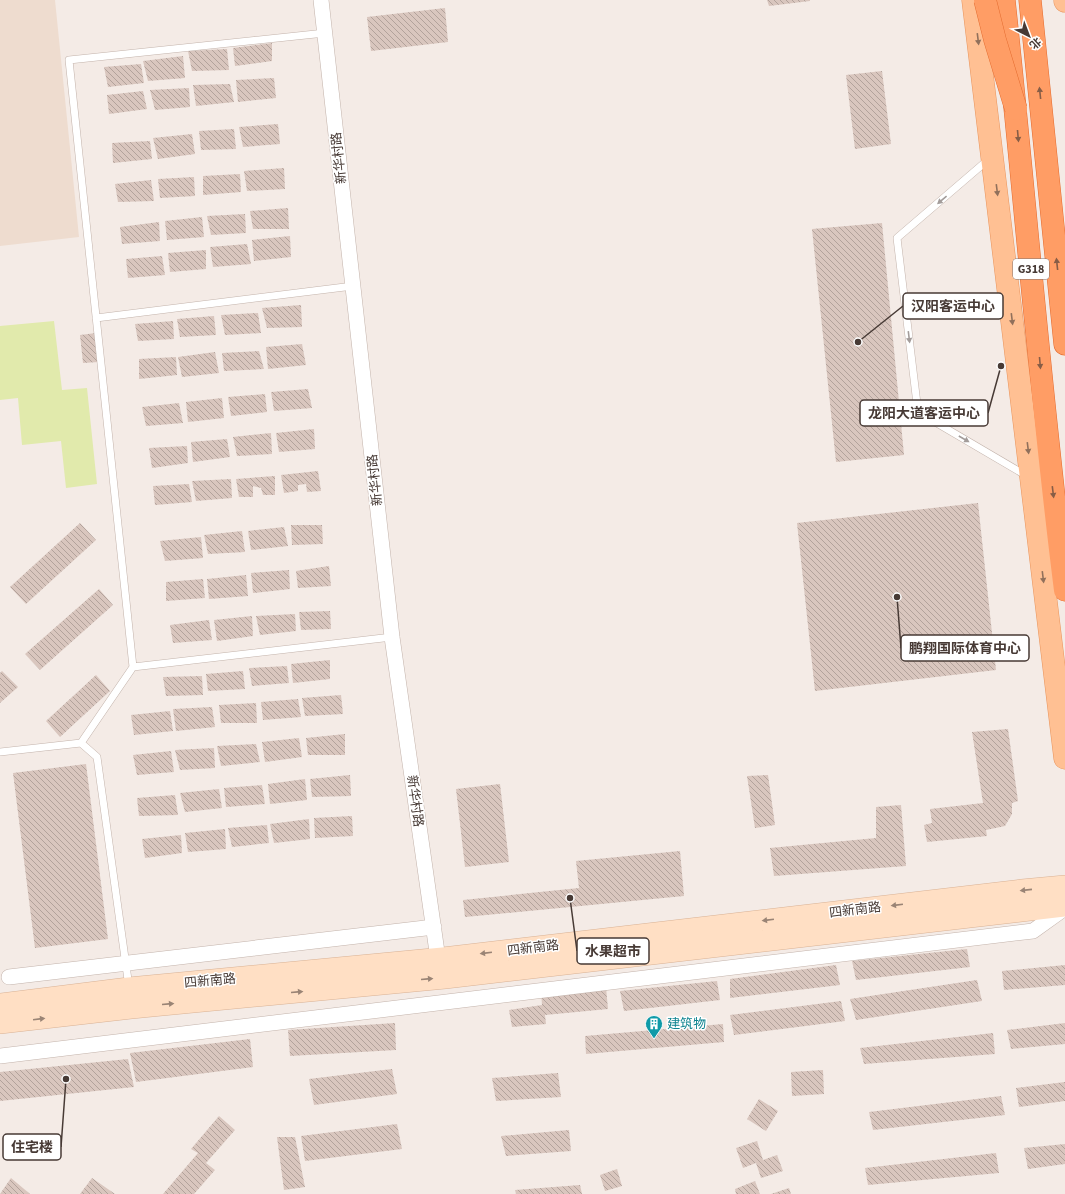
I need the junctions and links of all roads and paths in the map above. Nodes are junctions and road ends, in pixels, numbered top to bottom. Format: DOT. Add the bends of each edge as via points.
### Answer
graph roads {
  1 [pos="321,0"];
  2 [pos="973,0"];
  3 [pos="985,0"];
  4 [pos="1004,0"];
  5 [pos="1030,0"];
  6 [pos="325,33"];
  7 [pos="1016,109"];
  8 [pos="993,156"];
  9 [pos="354,286"];
  10 [pos="1065,297"];
  11 [pos="96,318"];
  12 [pos="1065,340"];
  13 [pos="1031,479"];
  14 [pos="1065,590"];
  15 [pos="392,637"];
  16 [pos="133,667"];
  17 [pos="81,743"];
  18 [pos="0,752"];
  19 [pos="1065,758"];
  20 [pos="1065,886"];
  21 [pos="1065,907"];
  22 [pos="434,927"];
  23 [pos="438,959"];
  24 [pos="125,964"];
  25 [pos="9,977"];
  26 [pos="129,988"];
  27 [pos="0,1004"];
  28 [pos="0,1023"];
  29 [pos="0,1056"];
  1 -- 6 [label="street, 新华村路"];
  2 -- 8 [label="main road, one-way"];
  3 -- 7 [label="highway, bridge" via="994,40"];
  4 -- 7 [label="highway, G318, bridge"];
  12 -- 5 [label="highway, G318, one-way"];
  6 -- 9 [label="street, 新华村路"];
  6 -- 11 [label="lane" via="69,60"];
  7 -- 14 [label="highway, G318, one-way" via="1048,443"];
  8 -- 13 [label="main road, one-way"];
  8 -- 13 [label="lane, one-way" via="897,238 918,412"];
  9 -- 11 [label="lane"];
  9 -- 15 [label="street, 新华村路"];
  10 -- 12 [label="highway"];
  11 -- 16 [label="lane"];
  13 -- 19 [label="main road, one-way"];
  15 -- 16 [label="lane"];
  15 -- 22 [label="street, 新华村路"];
  16 -- 17 [label="lane"];
  17 -- 18 [label="lane"];
  17 -- 24 [label="lane" via="97,756"];
  20 -- 23 [label="main road, 四新南路, one-way"];
  28 -- 21 [label="main road, 四新南路, one-way" via="445,978 1024,909"];
  21 -- 29 [label="street" via="1033,931"];
  22 -- 23 [label="street, 新华村路"];
  22 -- 24 [label="street"];
  23 -- 26 [label="main road, 四新南路"];
  24 -- 25 [label="street"];
  24 -- 26 [label="lane"];
  26 -- 27 [label="main road, 四新南路"];
}
